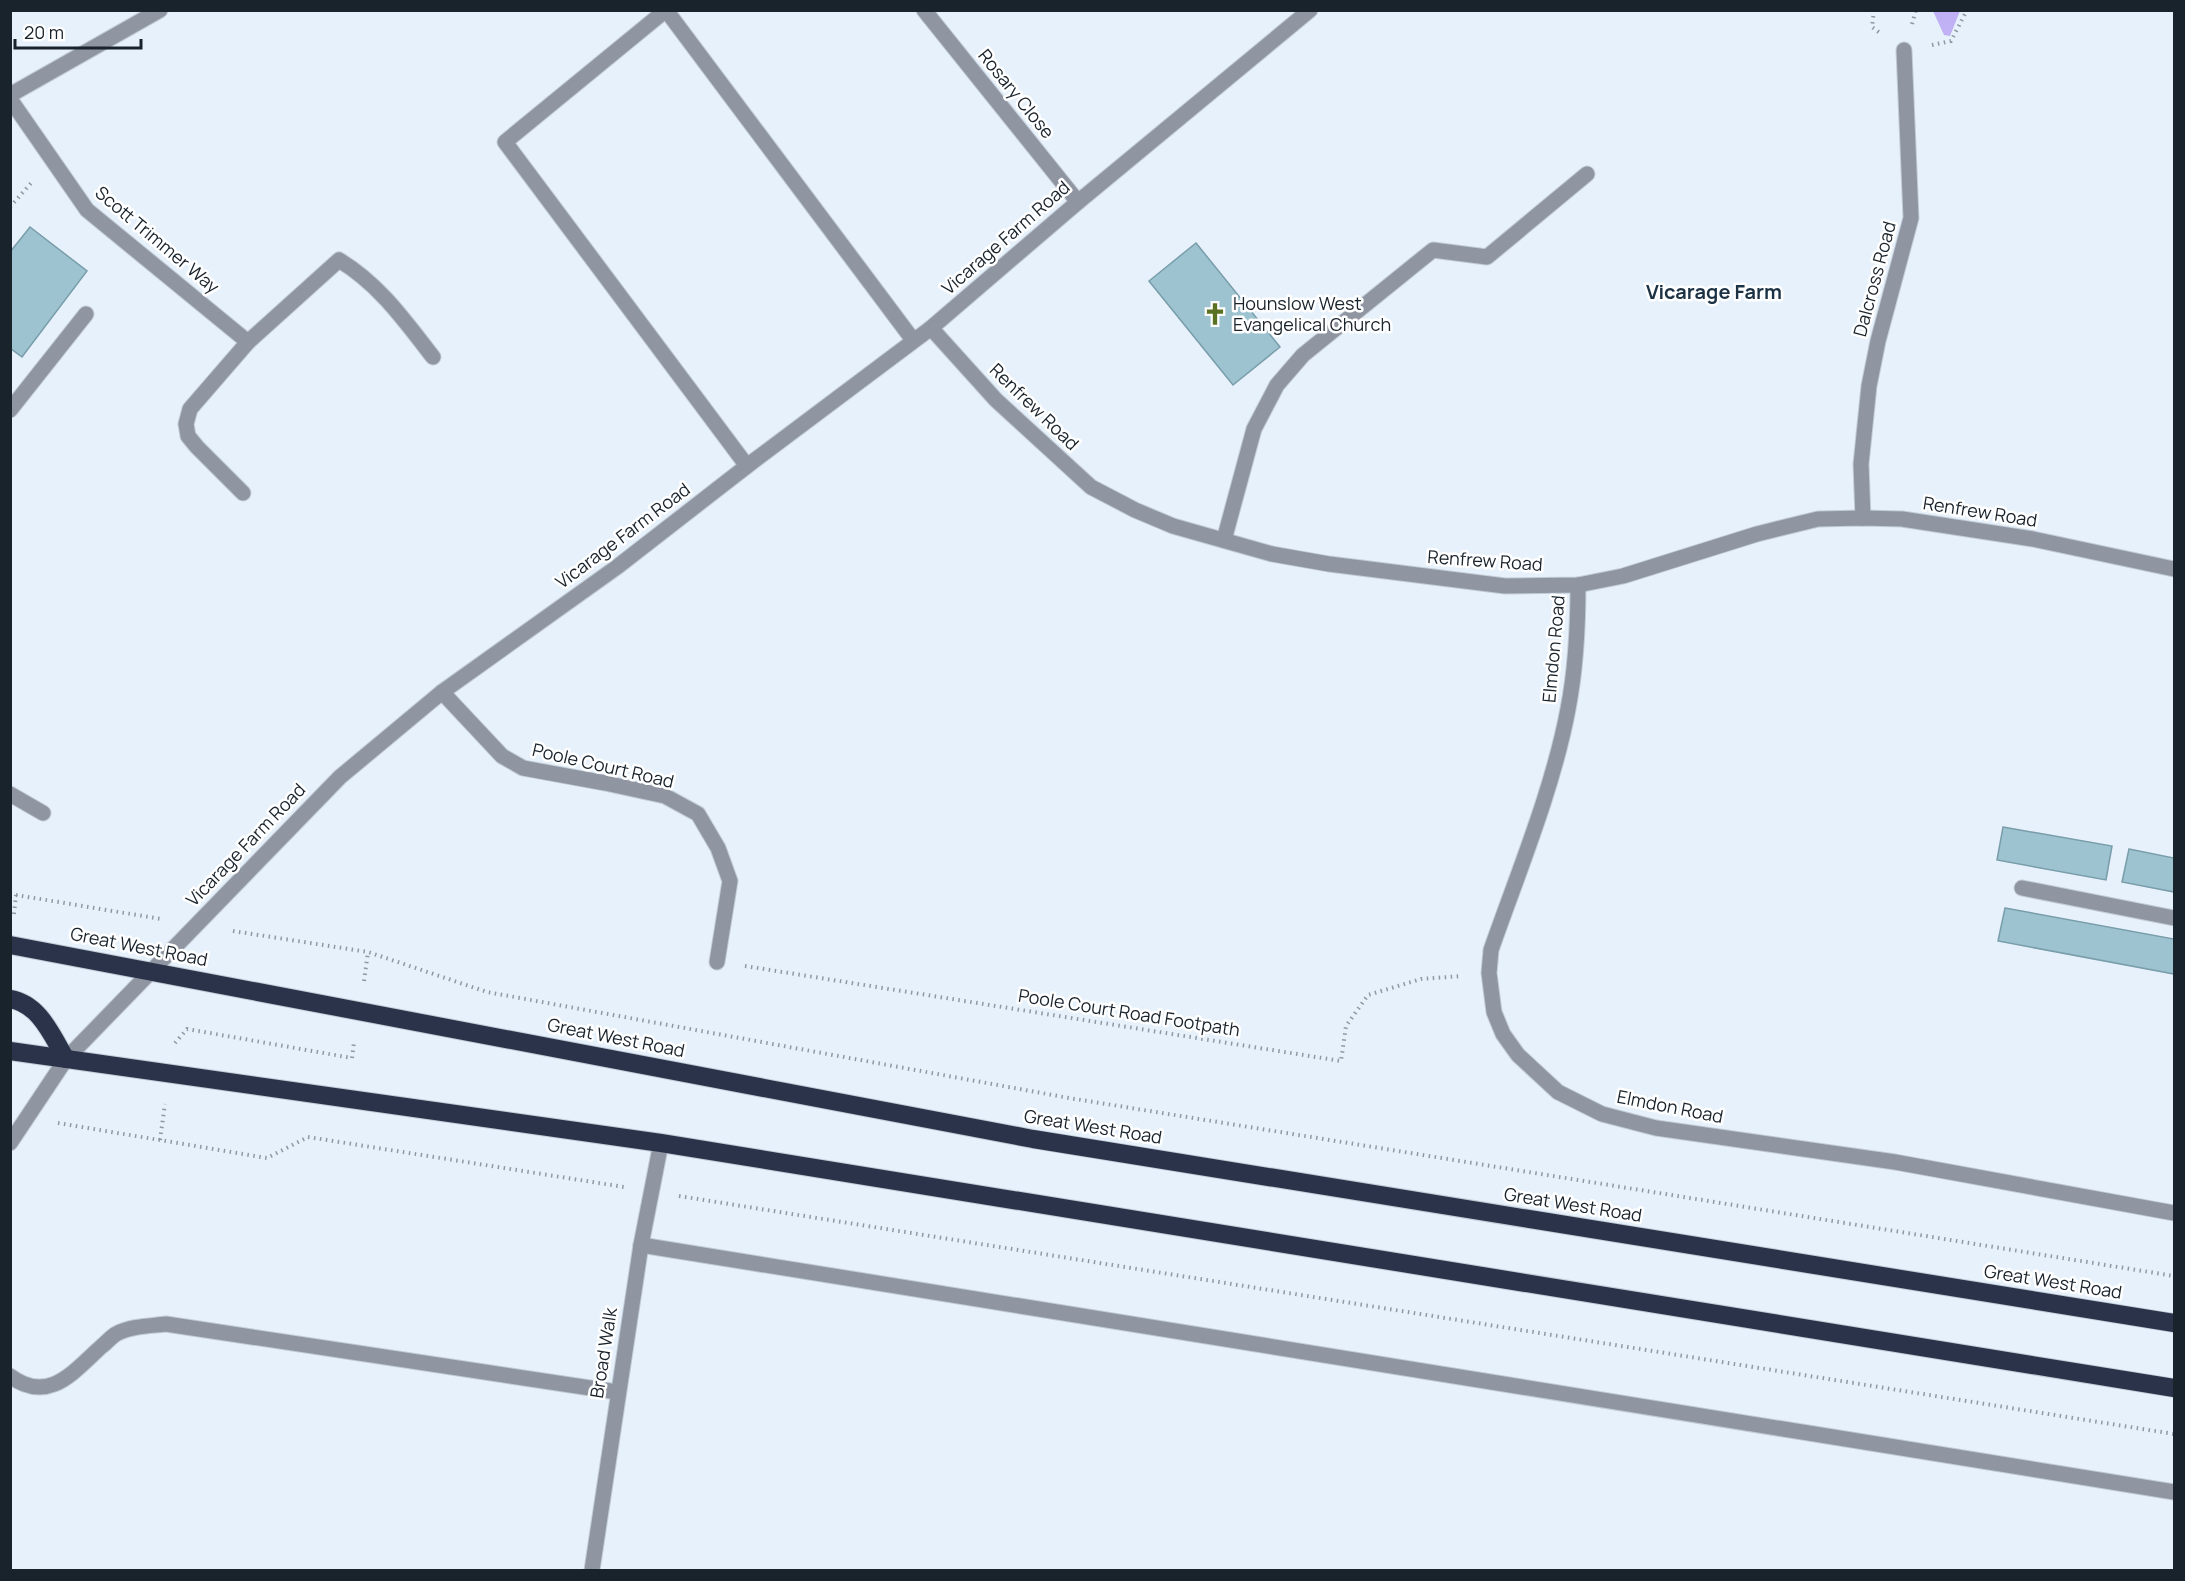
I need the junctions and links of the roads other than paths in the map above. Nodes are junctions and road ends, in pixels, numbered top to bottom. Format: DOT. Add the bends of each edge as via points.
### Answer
graph roads {
  1 [pos="160,10"];
  2 [pos="666,10"];
  3 [pos="924,10"];
  4 [pos="1310,10"];
  5 [pos="1904,50"];
  6 [pos="10,97"];
  7 [pos="1587,174"];
  8 [pos="1078,202"];
  9 [pos="87,314"];
  10 [pos="931,328"];
  11 [pos="913,340"];
  12 [pos="248,342"];
  13 [pos="433,357"];
  14 [pos="10,410"];
  15 [pos="747,466"];
  16 [pos="243,493"];
  17 [pos="1863,518"];
  18 [pos="1224,540"];
  19 [pos="2175,569"];
  20 [pos="1578,585"];
  21 [pos="442,692"];
  22 [pos="10,794"];
  23 [pos="43,813"];
  24 [pos="2022,888"];
  25 [pos="2175,918"];
  26 [pos="10,945"];
  27 [pos="717,962"];
  28 [pos="152,971"];
  29 [pos="10,999"];
  30 [pos="10,1052"];
  31 [pos="66,1059"];
  32 [pos="10,1143"];
  33 [pos="661,1143"];
  34 [pos="2175,1213"];
  35 [pos="641,1245"];
  36 [pos="2175,1323"];
  37 [pos="10,1376"];
  38 [pos="2175,1388"];
  39 [pos="617,1392"];
  40 [pos="2175,1492"];
  41 [pos="592,1570"];
  1 -- 6 [label="street"];
  2 -- 11 [label="street"];
  2 -- 15 [label="street" via="505,142"];
  3 -- 8 [label="street, Rosary Close"];
  4 -- 8 [label="street, Vicarage Farm Road"];
  5 -- 17 [label="street, Dalcross Road" via="1911,218 1869,386 1861,464"];
  6 -- 12 [label="street, Scott Trimmer Way" via="87,210"];
  7 -- 18 [label="street" via="1487,257 1433,250 1303,355 1277,385 1254,429"];
  8 -- 10 [label="street, Vicarage Farm Road"];
  9 -- 14 [label="street"];
  10 -- 11 [label="street, Vicarage Farm Road"];
  10 -- 18 [label="street, Renfrew Road" via="996,400 1091,487 1164,522"];
  11 -- 15 [label="street, Vicarage Farm Road"];
  12 -- 13 [label="street" via="339,260 392,303"];
  12 -- 16 [label="street" via="190,409 186,424 197,447"];
  15 -- 21 [label="street, Vicarage Farm Road" via="617,567"];
  17 -- 19 [label="street, Renfrew Road" via="1902,519 2033,539"];
  17 -- 20 [label="street, Renfrew Road" via="1818,519 1787,526 1623,576"];
  18 -- 20 [label="street, Renfrew Road" via="1329,564 1505,586"];
  20 -- 34 [label="street, Elmdon Road" via="1578,631 1569,708 1547,787 1491,950 1489,973 1494,1012 1518,1055 1558,1092 1602,1114 1656,1128 1895,1162"];
  21 -- 27 [label="street, Poole Court Road" via="502,756 523,768 664,796 698,814 718,848 730,881"];
  21 -- 28 [label="street, Vicarage Farm Road" via="340,777"];
  22 -- 23 [label="street"];
  24 -- 25 [label="street"];
  26 -- 28 [label="highway, Great West Road"];
  28 -- 31 [label="street, Vicarage Farm Road"];
  28 -- 36 [label="highway, Great West Road" via="1033,1139"];
  29 -- 31 [label="highway" via="21,1001 38,1013"];
  30 -- 31 [label="highway"];
  31 -- 32 [label="street, Vicarage Farm Road"];
  31 -- 33 [label="highway"];
  33 -- 35 [label="street, Broad Walk"];
  33 -- 38 [label="highway"];
  35 -- 39 [label="street, Broad Walk"];
  35 -- 40 [label="street"];
  37 -- 39 [label="street" via="39,1387 60,1383 115,1335 137,1327 166,1324"];
  39 -- 41 [label="street, Broad Walk"];
}
